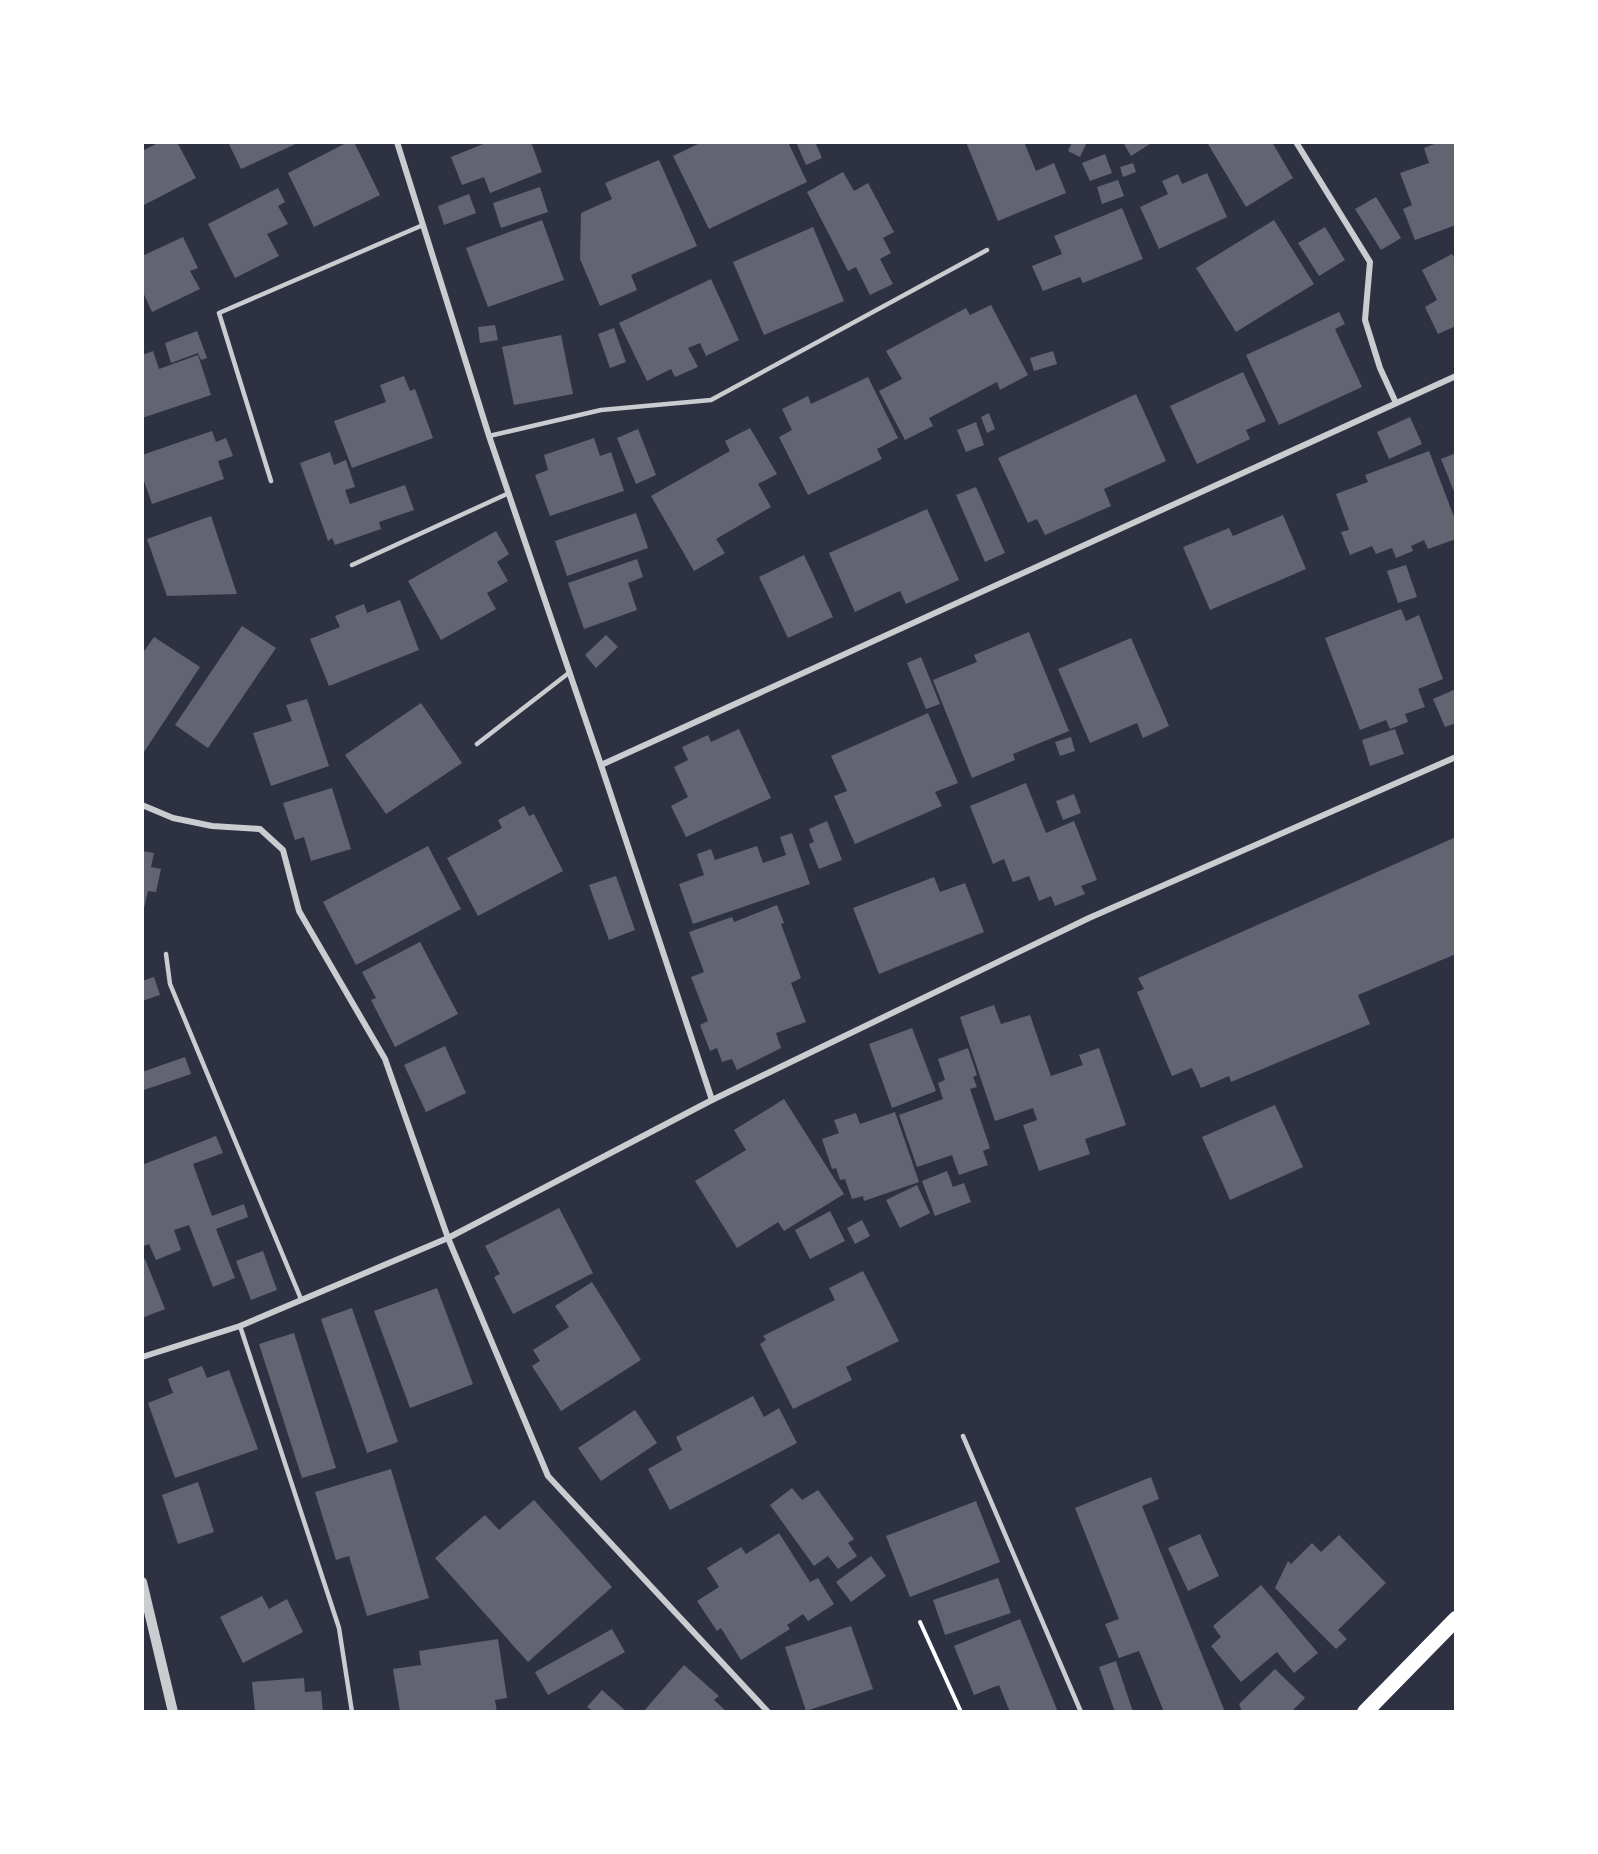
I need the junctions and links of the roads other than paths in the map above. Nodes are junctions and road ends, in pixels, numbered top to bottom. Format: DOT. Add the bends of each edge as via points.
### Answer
graph roads {
  1 [pos="396,142"];
  2 [pos="1296,142"];
  3 [pos="423,225"];
  4 [pos="987,250"];
  5 [pos="1455,376"];
  6 [pos="1396,403"];
  7 [pos="489,436"];
  8 [pos="272,481"];
  9 [pos="508,493"];
  10 [pos="352,565"];
  11 [pos="570,672"];
  12 [pos="477,744"];
  13 [pos="1455,757"];
  14 [pos="601,765"];
  15 [pos="142,805"];
  16 [pos="166,954"];
  17 [pos="712,1100"];
  18 [pos="448,1238"];
  19 [pos="302,1299"];
  20 [pos="240,1326"];
  21 [pos="142,1357"];
  22 [pos="963,1436"];
  23 [pos="142,1582"];
  24 [pos="1455,1619"];
  25 [pos="173,1712"];
  26 [pos="352,1712"];
  27 [pos="768,1712"];
  28 [pos="1081,1712"];
  29 [pos="1365,1712"];
  1 -- 3 [label="street"];
  2 -- 6 [label="street" via="1370,261 1365,320"];
  3 -- 7 [label="street"];
  3 -- 8 [label="lane" via="219,313"];
  4 -- 7 [label="lane" via="711,400 601,410"];
  5 -- 6 [label="street"];
  6 -- 14 [label="street"];
  7 -- 9 [label="street"];
  9 -- 10 [label="lane"];
  9 -- 11 [label="street"];
  11 -- 12 [label="lane"];
  11 -- 14 [label="street"];
  13 -- 17 [label="street" via="1089,918"];
  14 -- 17 [label="street"];
  15 -- 18 [label="street" via="173,819 260,829 283,850 299,911 385,1059"];
  16 -- 19 [label="lane" via="170,984"];
  17 -- 18 [label="street"];
  18 -- 19 [label="street"];
  18 -- 27 [label="street" via="548,1476"];
  19 -- 20 [label="street"];
  20 -- 21 [label="street"];
  20 -- 26 [label="lane" via="339,1628"];
  22 -- 28 [label="lane"];
  23 -- 25 [label="street"];
  24 -- 29 [label="highway"];
}
